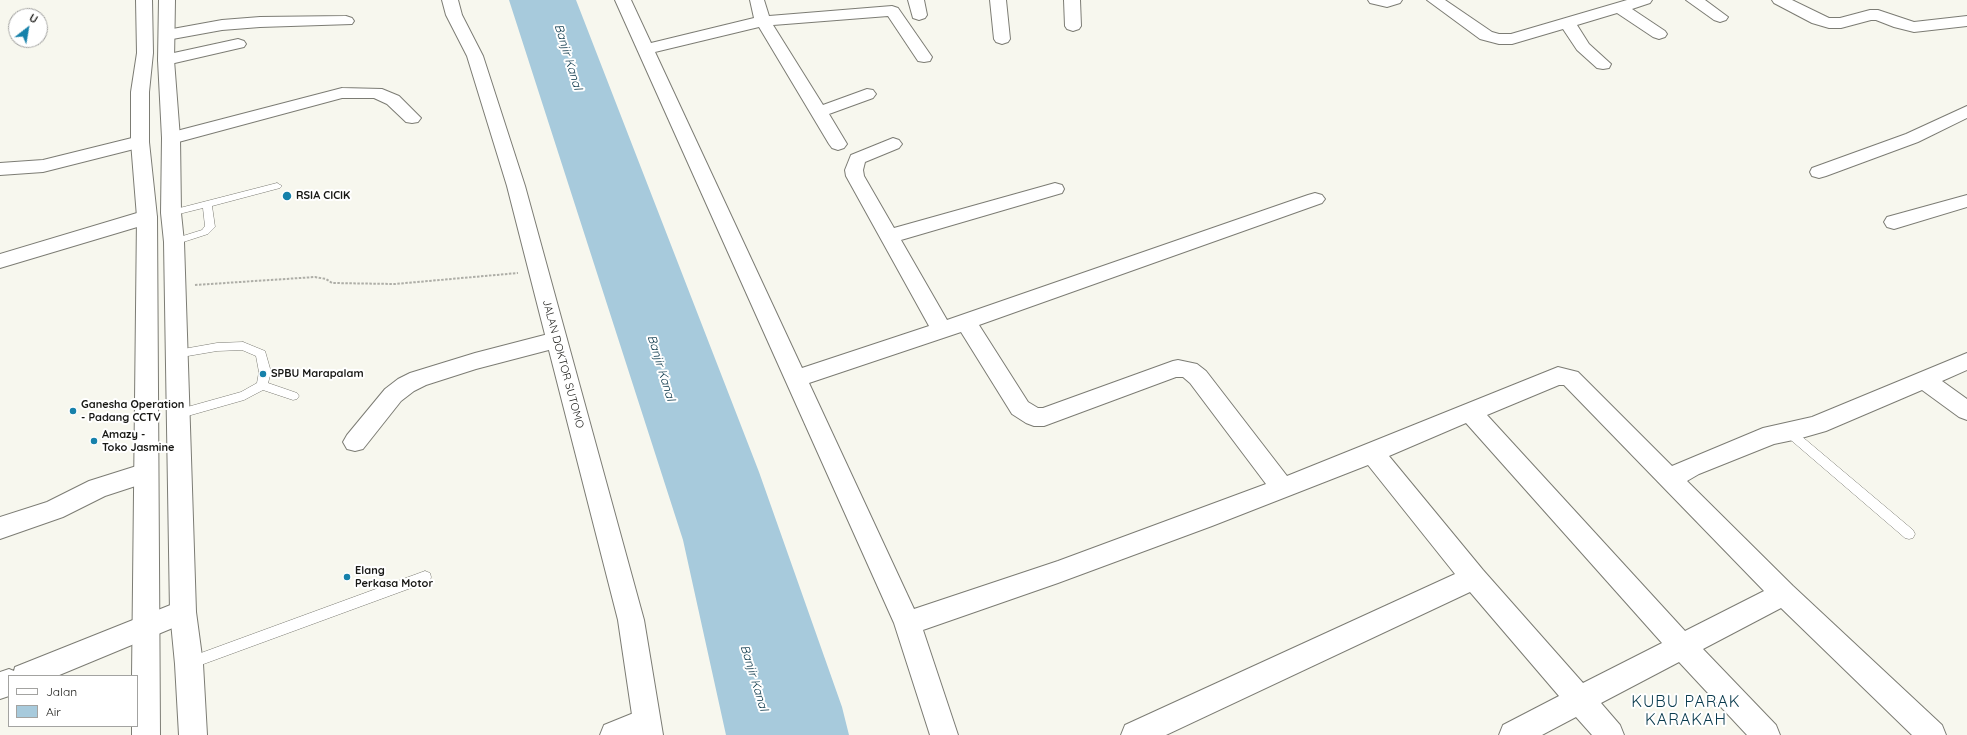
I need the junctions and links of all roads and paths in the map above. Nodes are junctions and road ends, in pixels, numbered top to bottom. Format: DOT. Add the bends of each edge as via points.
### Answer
graph roads {
  1 [pos="144,0"];
  2 [pos="167,0"];
  3 [pos="450,0"];
  4 [pos="623,0"];
  5 [pos="998,0"];
  6 [pos="1072,0"];
  7 [pos="1376,0"];
  8 [pos="1394,0"];
  9 [pos="1435,0"];
  10 [pos="1643,0"];
  11 [pos="1694,0"];
  12 [pos="1780,0"];
  13 [pos="757,1"];
  14 [pos="890,6"];
  15 [pos="1619,7"];
  16 [pos="1720,17"];
  17 [pos="346,21"];
  18 [pos="763,21"];
  19 [pos="1967,21"];
  20 [pos="1567,22"];
  21 [pos="1073,26"];
  22 [pos="1660,34"];
  23 [pos="167,35"];
  24 [pos="1002,39"];
  25 [pos="238,44"];
  26 [pos="645,49"];
  27 [pos="924,57"];
  28 [pos="166,60"];
  29 [pos="1603,64"];
  30 [pos="867,94"];
  31 [pos="1967,111"];
  32 [pos="820,112"];
  33 [pos="170,113"];
  34 [pos="412,118"];
  35 [pos="140,131"];
  36 [pos="171,138"];
  37 [pos="838,144"];
  38 [pos="893,144"];
  39 [pos="0,170"];
  40 [pos="1819,172"];
  41 [pos="277,186"];
  42 [pos="1056,189"];
  43 [pos="1315,199"];
  44 [pos="1967,202"];
  45 [pos="207,204"];
  46 [pos="171,213"];
  47 [pos="147,217"];
  48 [pos="1894,222"];
  49 [pos="890,236"];
  50 [pos="174,242"];
  51 [pos="0,261"];
  52 [pos="538,270"];
  53 [pos="174,287"];
  54 [pos="966,322"];
  55 [pos="942,329"];
  56 [pos="556,340"];
  57 [pos="176,354"];
  58 [pos="1967,361"];
  59 [pos="796,379"];
  60 [pos="1925,380"];
  61 [pos="262,384"];
  62 [pos="293,396"];
  63 [pos="1967,411"];
  64 [pos="1470,412"];
  65 [pos="177,414"];
  66 [pos="1789,432"];
  67 [pos="355,442"];
  68 [pos="1372,453"];
  69 [pos="146,473"];
  70 [pos="1671,478"];
  71 [pos="1283,488"];
  72 [pos="0,528"];
  73 [pos="1909,534"];
  74 [pos="425,577"];
  75 [pos="1474,578"];
  76 [pos="1784,594"];
  77 [pos="183,612"];
  78 [pos="907,623"];
  79 [pos="146,626"];
  80 [pos="1682,646"];
  81 [pos="189,664"];
  82 [pos="27,675"];
  83 [pos="1580,700"];
  84 [pos="648,728"];
  85 [pos="146,735"];
  86 [pos="193,735"];
  87 [pos="614,735"];
  88 [pos="944,735"];
  89 [pos="1135,735"];
  90 [pos="1512,735"];
  91 [pos="1610,735"];
  92 [pos="1766,735"];
  93 [pos="1932,735"];
  1 -- 35 [label="street"];
  2 -- 23 [label="street"];
  3 -- 52 [label="street, JALAN DOKTOR SUTOMO" via="454,16 475,56 516,186"];
  4 -- 26 [label="street"];
  5 -- 24 [label="street"];
  6 -- 21 [label="street"];
  7 -- 8 [label="street"];
  9 -- 20 [label="street" via="1486,36 1499,39 1512,39"];
  10 -- 15 [label="street"];
  11 -- 16 [label="street"];
  12 -- 19 [label="street" via="1829,23 1841,23 1870,15 1878,15 1914,27"];
  13 -- 18 [label="street"];
  14 -- 18 [label="street"];
  14 -- 27 [label="street"];
  15 -- 20 [label="street"];
  15 -- 22 [label="street"];
  17 -- 23 [label="street" via="254,23"];
  18 -- 26 [label="street"];
  18 -- 32 [label="street"];
  20 -- 29 [label="street" via="1583,46"];
  23 -- 28 [label="street"];
  25 -- 28 [label="street"];
  26 -- 59 [label="street"];
  28 -- 33 [label="street"];
  30 -- 32 [label="street"];
  31 -- 40 [label="street" via="1912,138"];
  32 -- 37 [label="street"];
  33 -- 35 [label="street"];
  33 -- 36 [label="street"];
  34 -- 36 [label="street" via="393,100 376,93 342,93"];
  35 -- 39 [label="street" via="43,166"];
  35 -- 47 [label="street"];
  36 -- 46 [label="street"];
  38 -- 49 [label="street" via="857,160 854,170"];
  41 -- 45 [label="lane"];
  42 -- 49 [label="street"];
  43 -- 54 [label="street"];
  44 -- 48 [label="street"];
  45 -- 46 [label="lane"];
  45 -- 50 [label="lane" via="210,227 205,232"];
  46 -- 50 [label="street"];
  47 -- 51 [label="street"];
  47 -- 69 [label="street"];
  49 -- 55 [label="street"];
  50 -- 53 [label="street"];
  52 -- 53 [label="path" via="395,284 332,283 315,277"];
  52 -- 56 [label="street, JALAN DOKTOR SUTOMO"];
  53 -- 57 [label="street"];
  54 -- 55 [label="street"];
  54 -- 71 [label="street" via="1020,408 1034,417 1044,417 1173,369 1189,370 1198,376"];
  55 -- 59 [label="street"];
  56 -- 67 [label="street" via="475,361 406,385 393,395"];
  56 -- 84 [label="street, JALAN DOKTOR SUTOMO" via="631,620"];
  57 -- 61 [label="lane" via="217,347 243,346 261,354 265,372"];
  57 -- 65 [label="street"];
  58 -- 60 [label="street"];
  59 -- 78 [label="street"];
  60 -- 63 [label="street"];
  60 -- 66 [label="street" via="1818,424"];
  61 -- 62 [label="lane"];
  61 -- 65 [label="lane" via="244,396"];
  64 -- 68 [label="street"];
  64 -- 70 [label="street" via="1558,376 1565,376 1574,381"];
  64 -- 80 [label="street"];
  65 -- 77 [label="street"];
  66 -- 70 [label="street" via="1770,435 1691,467"];
  66 -- 73 [label="lane"];
  68 -- 71 [label="street"];
  68 -- 75 [label="street"];
  69 -- 72 [label="street" via="98,488 54,510"];
  69 -- 79 [label="street"];
  70 -- 76 [label="street"];
  71 -- 78 [label="street" via="1065,569"];
  74 -- 81 [label="lane"];
  75 -- 83 [label="street"];
  75 -- 89 [label="street"];
  76 -- 80 [label="street"];
  76 -- 93 [label="street"];
  77 -- 79 [label="street"];
  77 -- 81 [label="street"];
  78 -- 88 [label="street"];
  79 -- 82 [label="street"];
  79 -- 85 [label="street"];
  80 -- 83 [label="street"];
  80 -- 92 [label="street"];
  81 -- 86 [label="street"];
  83 -- 90 [label="street"];
  83 -- 91 [label="street"];
  84 -- 87 [label="street"];
}
